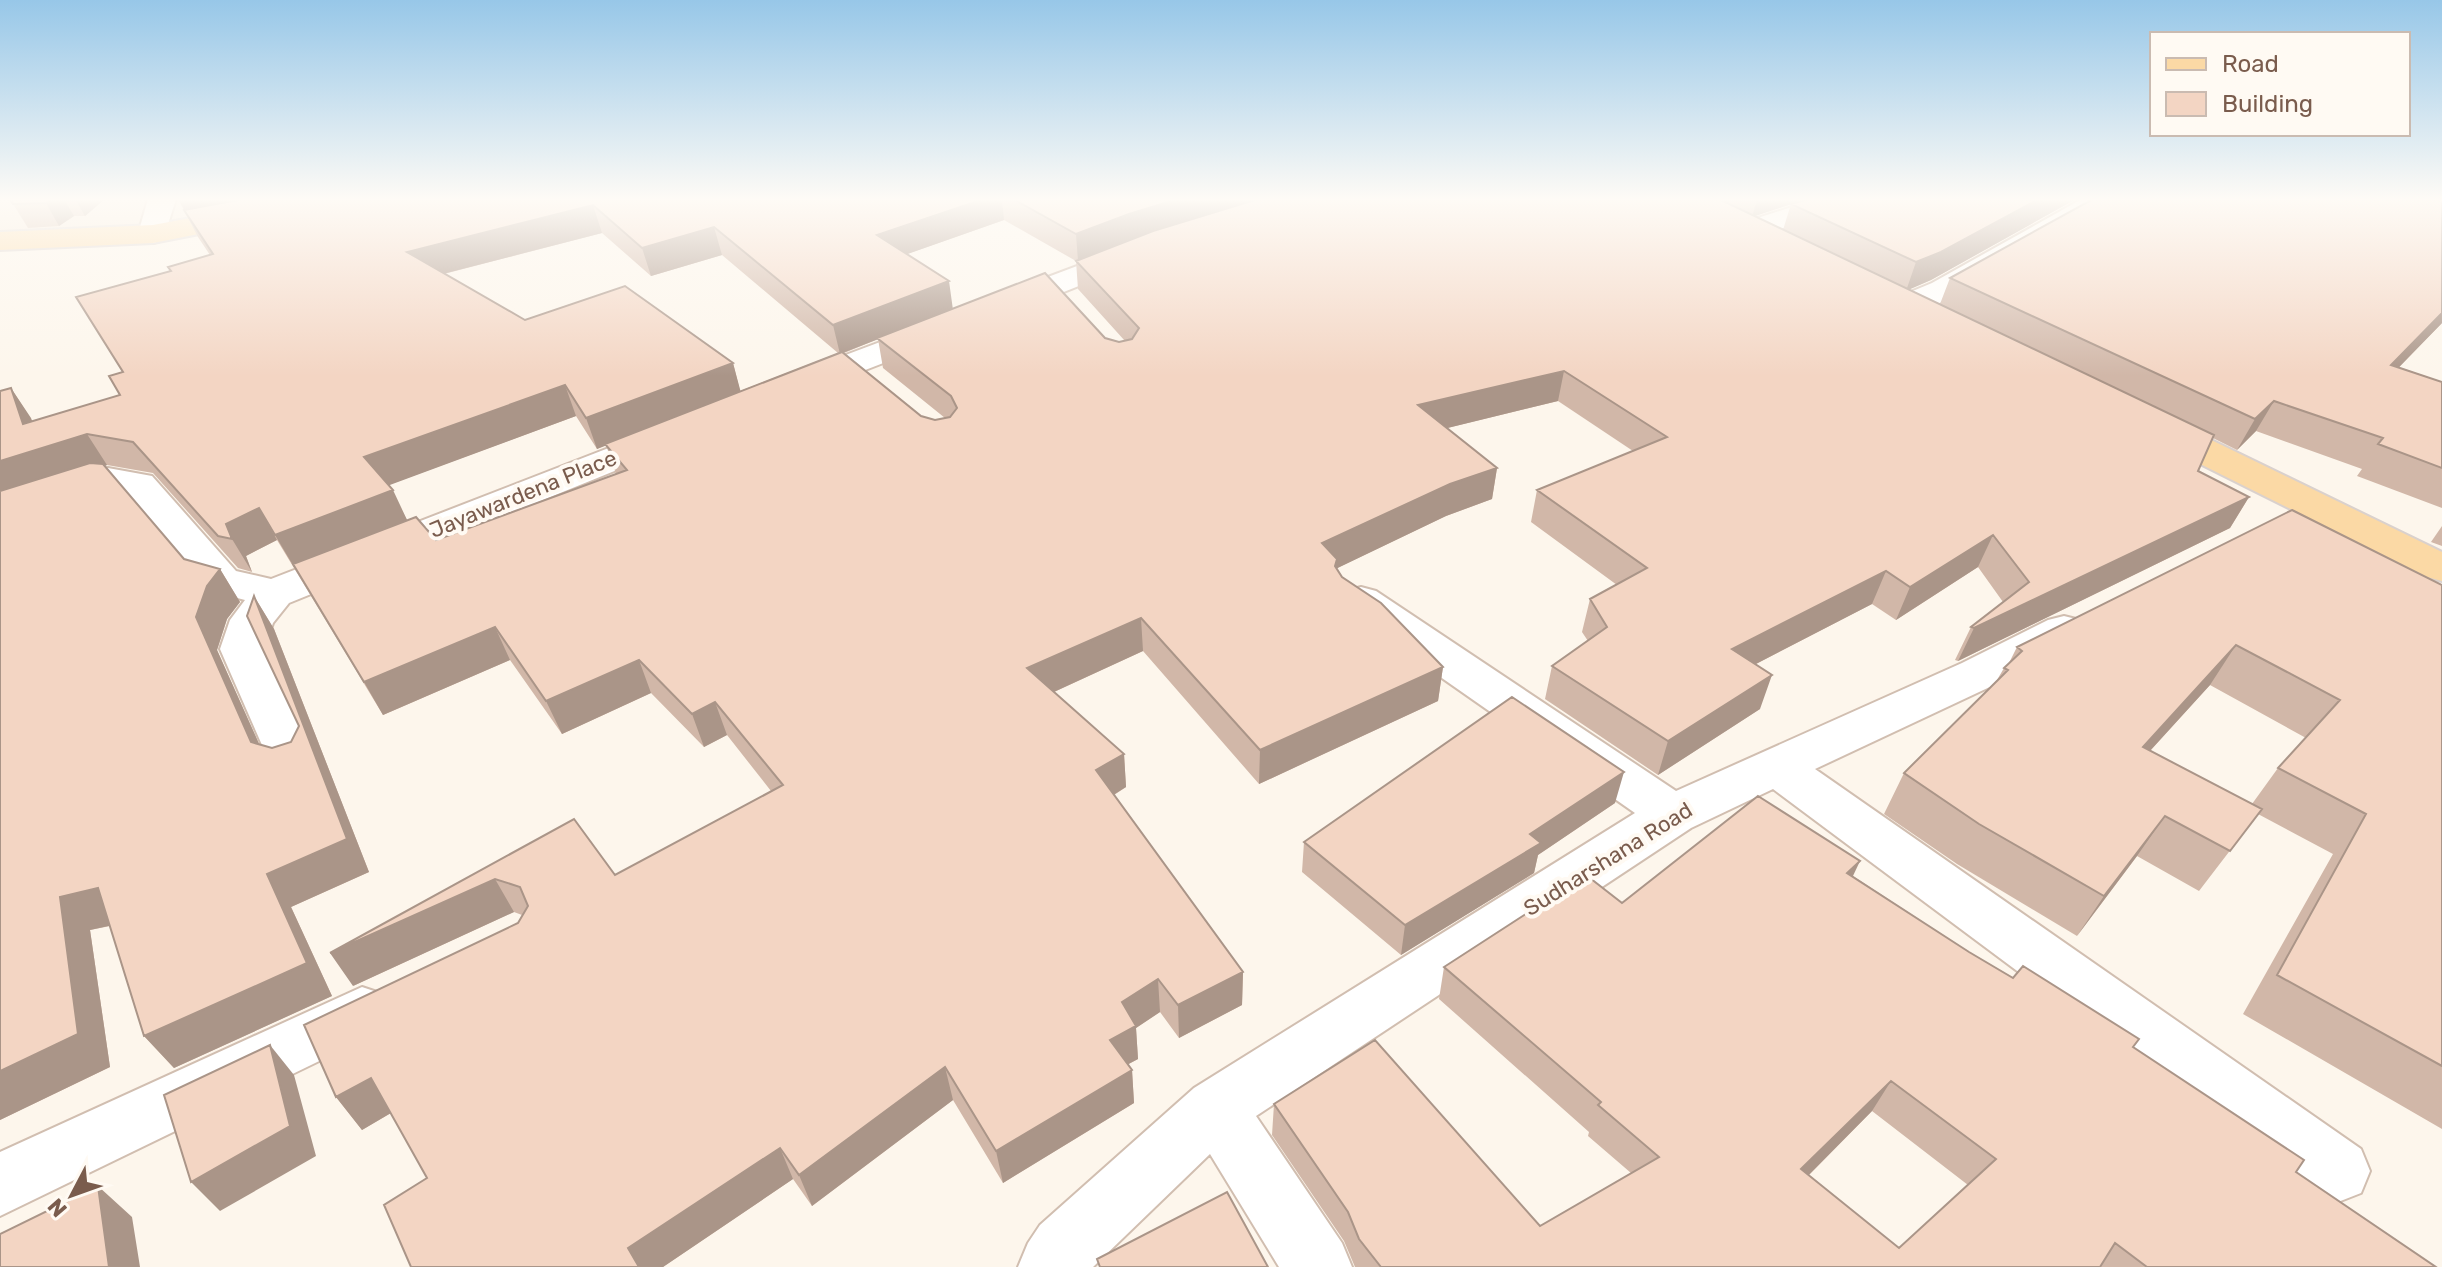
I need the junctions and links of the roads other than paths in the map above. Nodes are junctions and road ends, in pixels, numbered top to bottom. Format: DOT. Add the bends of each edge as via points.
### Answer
graph roads {
  1 [pos="1137,258"];
  2 [pos="1999,258"];
  3 [pos="1893,298"];
  4 [pos="1950,326"];
  5 [pos="851,363"];
  6 [pos="885,391"];
  7 [pos="762,399"];
  8 [pos="2121,411"];
  9 [pos="703,422"];
  10 [pos="2313,506"];
  11 [pos="0,515"];
  12 [pos="2257,534"];
  13 [pos="2442,568"];
  14 [pos="274,593"];
  15 [pos="1356,597"];
  16 [pos="2104,611"];
  17 [pos="293,761"];
  18 [pos="1777,767"];
  19 [pos="1673,814"];
  20 [pos="415,986"];
  21 [pos="1216,1108"];
  22 [pos="2338,1171"];
  23 [pos="0,1185"];
  24 [pos="1052,1267"];
  25 [pos="1318,1267"];
  1 -- 5 [label="street" via="1063,296"];
  2 -- 3 [label="street" via="1943,290"];
  3 -- 4 [label="main road"];
  5 -- 6 [label="street"];
  5 -- 7 [label="street"];
  8 -- 10 [label="main road"];
  9 -- 14 [label="street, Jayawardena Place"];
  10 -- 12 [label="street"];
  10 -- 13 [label="main road"];
  11 -- 14 [label="street" via="108,479 138,484 222,581"];
  14 -- 17 [label="street" via="252,620 242,649"];
  15 -- 19 [label="street"];
  16 -- 18 [label="street, Sudharshana Road"];
  18 -- 19 [label="street, Sudharshana Road"];
  18 -- 22 [label="street"];
  19 -- 21 [label="street, Sudharshana Road"];
  20 -- 23 [label="street"];
  21 -- 24 [label="street, Sudharshana Road" via="1064,1249"];
  21 -- 25 [label="street"];
}
